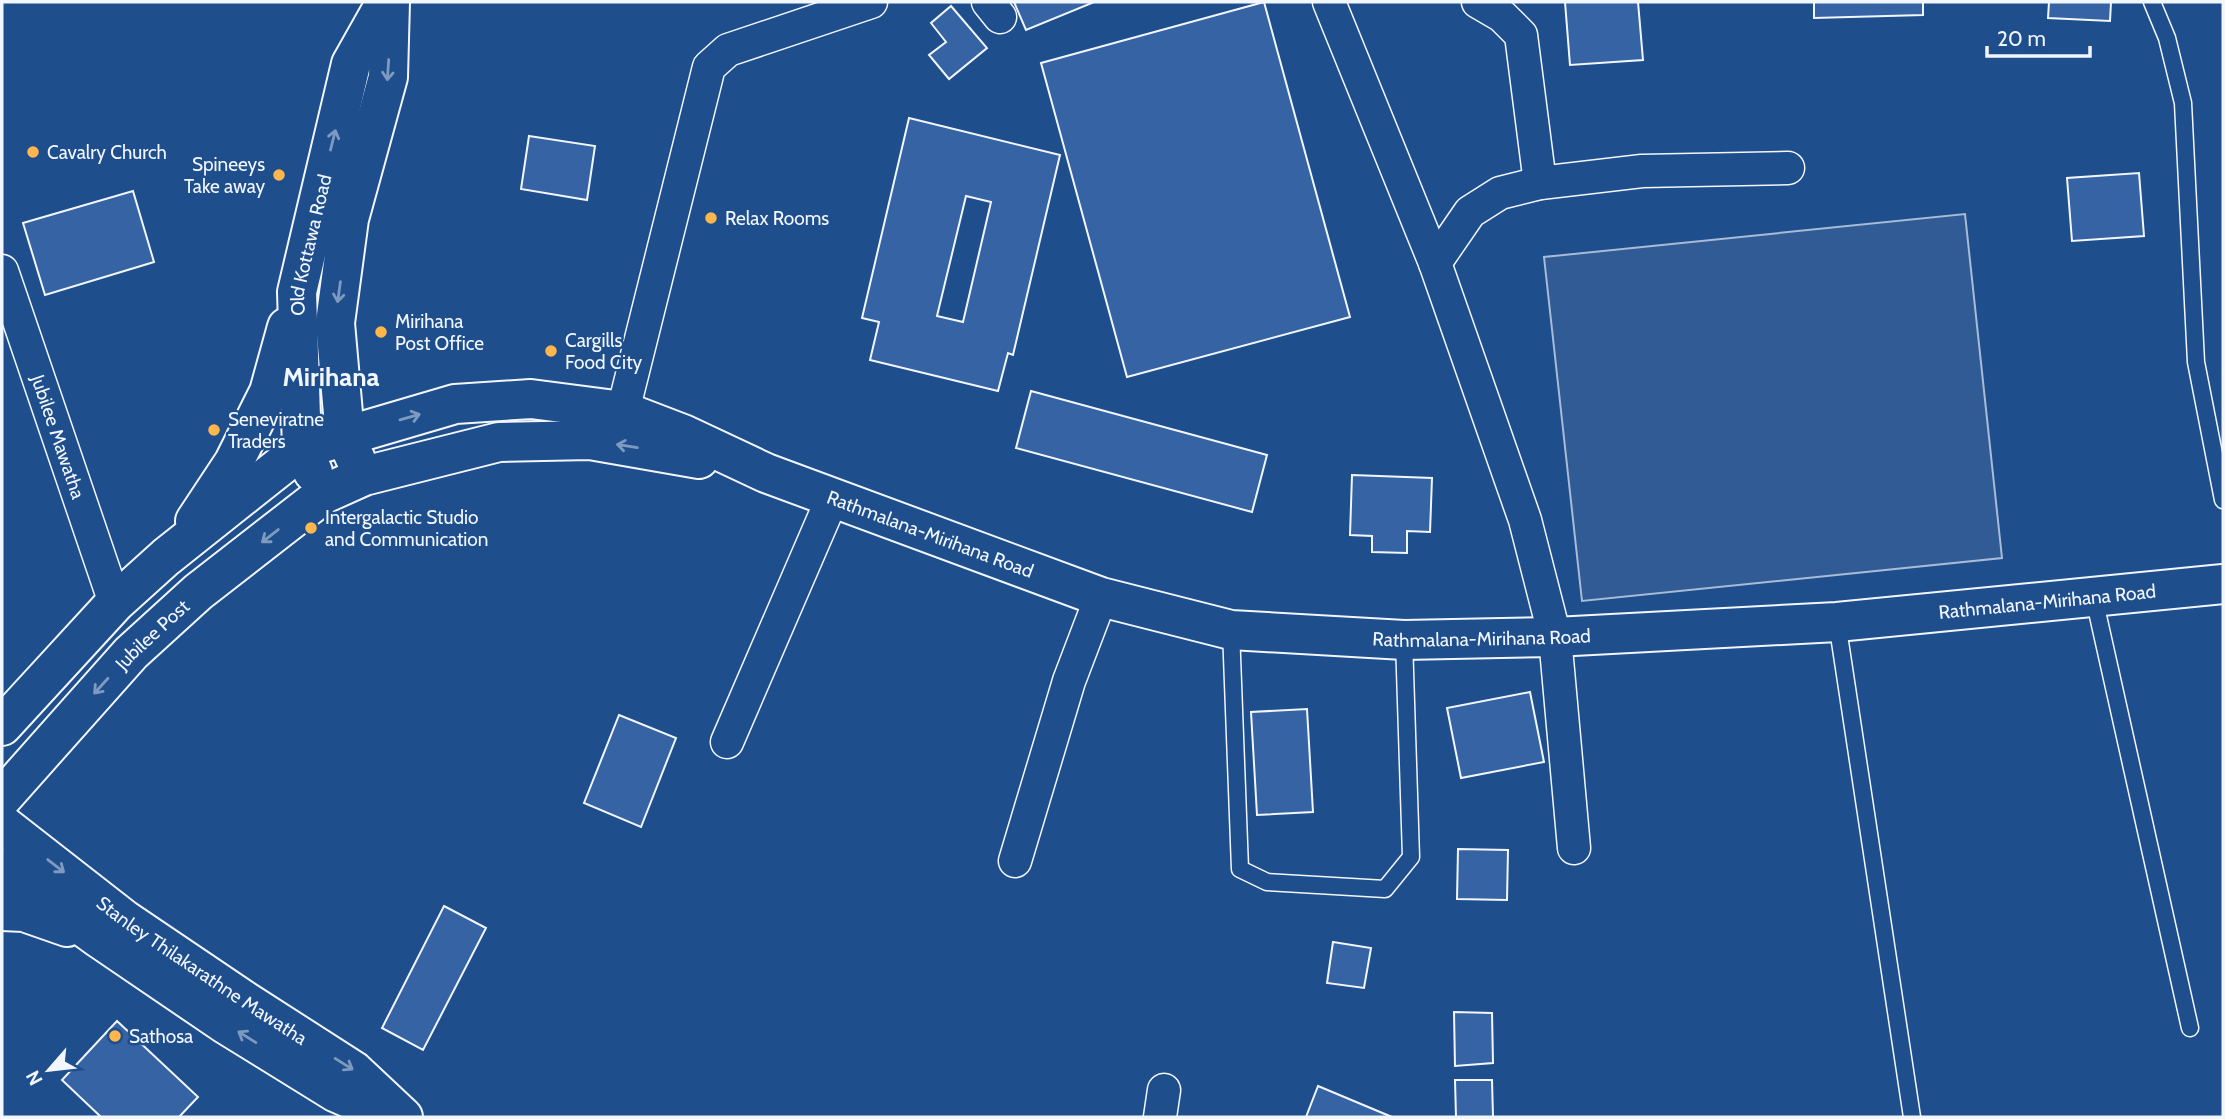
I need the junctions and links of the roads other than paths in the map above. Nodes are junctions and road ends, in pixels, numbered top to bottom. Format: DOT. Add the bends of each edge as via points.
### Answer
graph roads {
  1 [pos="388,2"];
  2 [pos="871,2"];
  3 [pos="1329,2"];
  4 [pos="1478,2"];
  5 [pos="2152,2"];
  6 [pos="1788,168"];
  7 [pos="1540,183"];
  8 [pos="1435,263"];
  9 [pos="2,271"];
  10 [pos="297,292"];
  11 [pos="623,411"];
  12 [pos="345,436"];
  13 [pos="302,449"];
  14 [pos="766,473"];
  15 [pos="364,476"];
  16 [pos="324,494"];
  17 [pos="832,499"];
  18 [pos="2223,500"];
  19 [pos="177,549"];
  20 [pos="2223,584"];
  21 [pos="1101,597"];
  22 [pos="2094,598"];
  23 [pos="116,603"];
  24 [pos="1836,622"];
  25 [pos="1231,630"];
  26 [pos="1555,637"];
  27 [pos="1404,640"];
  28 [pos="2,726"];
  29 [pos="727,741"];
  30 [pos="2,798"];
  31 [pos="2,824"];
  32 [pos="1574,848"];
  33 [pos="1015,861"];
  34 [pos="2,868"];
  35 [pos="2,911"];
  36 [pos="100,939"];
  37 [pos="2190,1028"];
  38 [pos="392,1117"];
  39 [pos="402,1117"];
  40 [pos="1912,1117"];
  10 -- 1 [label="main road, Old Kottawa Road, one-way" via="351,64"];
  1 -- 12 [label="main road, Old Kottawa Road, one-way" via="388,78 349,219 335,323"];
  2 -- 11 [label="street" via="728,50 709,67"];
  3 -- 8 [label="street"];
  4 -- 7 [label="street" via="1502,16 1521,35"];
  5 -- 18 [label="lane" via="2167,38 2183,103 2196,362"];
  6 -- 7 [label="street" via="1642,172"];
  7 -- 8 [label="street" via="1500,193 1470,212"];
  8 -- 26 [label="street" via="1525,520"];
  9 -- 23 [label="street, Jubilee Mawatha"];
  10 -- 13 [label="main road, Old Kottawa Road"];
  10 -- 19 [label="main road" via="269,392 234,461"];
  12 -- 11 [label="main road, Rathmalana-Mirihana Road, one-way" via="455,404 531,399"];
  11 -- 14 [label="main road, Rathmalana-Mirihana Road"];
  12 -- 13 [label="main road, Rathmalana-Mirihana Road"];
  12 -- 15 [label="main road, Old Kottawa Road"];
  13 -- 16 [label="main road, Old Kottawa Road"];
  13 -- 19 [label="main road"];
  14 -- 15 [label="main road, Rathmalana-Mirihana Road, one-way" via="590,440 499,442"];
  14 -- 17 [label="main road, Rathmalana-Mirihana Road"];
  15 -- 16 [label="main road, Jubilee Post"];
  16 -- 30 [label="main road, Jubilee Post, one-way" via="198,592 131,653"];
  17 -- 21 [label="main road, Rathmalana-Mirihana Road"];
  17 -- 29 [label="street"];
  19 -- 23 [label="main road"];
  20 -- 22 [label="main road, Rathmalana-Mirihana Road"];
  21 -- 25 [label="main road, Rathmalana-Mirihana Road"];
  21 -- 33 [label="street" via="1069,681"];
  22 -- 24 [label="main road, Rathmalana-Mirihana Road"];
  22 -- 37 [label="lane"];
  23 -- 28 [label="main road"];
  24 -- 26 [label="main road, Rathmalana-Mirihana Road"];
  24 -- 40 [label="lane"];
  25 -- 27 [label="main road, Rathmalana-Mirihana Road"];
  25 -- 27 [label="lane" via="1240,869 1267,882 1385,888 1411,857"];
  26 -- 27 [label="main road, Rathmalana-Mirihana Road"];
  26 -- 32 [label="street"];
  31 -- 39 [label="main road, Stanley Thilakarathne Mawatha, one-way" via="125,920 354,1071"];
  34 -- 36 [label="main road, Stanley Thilakarathne Mawatha"];
  35 -- 36 [label="main road" via="24,912"];
  38 -- 36 [label="main road, Stanley Thilakarathne Mawatha, one-way" via="335,1092"];
}
